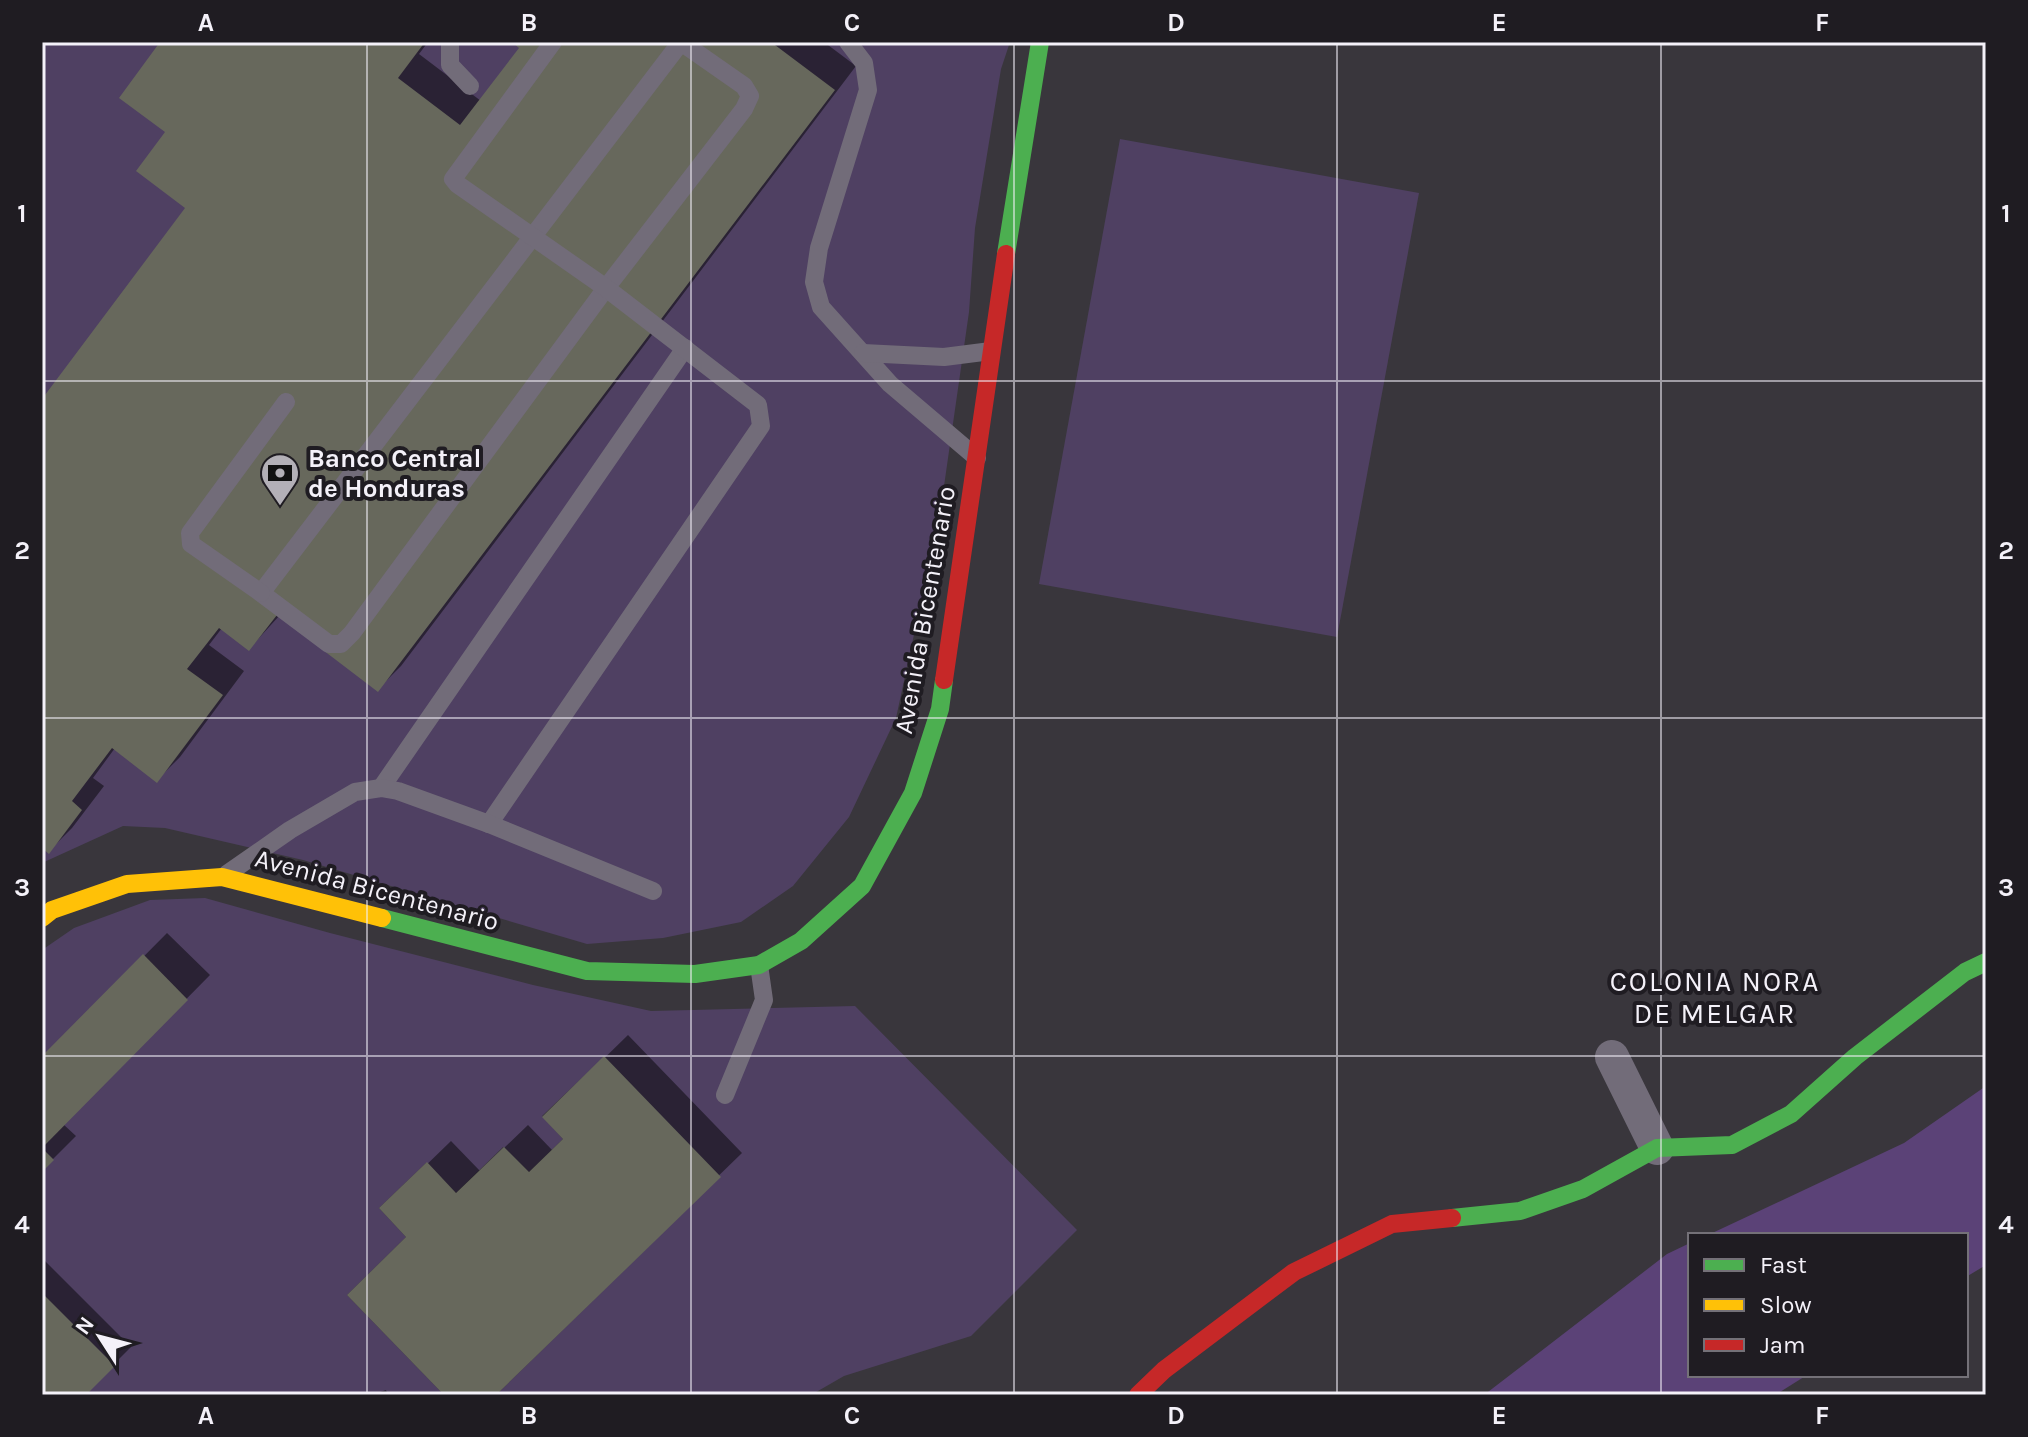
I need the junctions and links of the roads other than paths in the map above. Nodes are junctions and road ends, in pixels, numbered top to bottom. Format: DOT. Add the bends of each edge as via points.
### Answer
graph roads {
  1 [pos="450,42"];
  2 [pos="553,42"];
  3 [pos="681,42"];
  4 [pos="848,42"];
  5 [pos="1040,42"];
  6 [pos="470,86"];
  7 [pos="532,238"];
  8 [pos="606,288"];
  9 [pos="685,348"];
  10 [pos="992,351"];
  11 [pos="863,353"];
  12 [pos="286,402"];
  13 [pos="978,459"];
  14 [pos="261,593"];
  15 [pos="381,788"];
  16 [pos="489,824"];
  17 [pos="222,877"];
  18 [pos="653,891"];
  19 [pos="42,918"];
  20 [pos="1986,962"];
  21 [pos="759,965"];
  22 [pos="1612,1057"];
  23 [pos="725,1095"];
  24 [pos="1657,1148"];
  25 [pos="1138,1395"];
  1 -- 6 [label="lane" via="450,65"];
  2 -- 7 [label="lane" via="453,179"];
  3 -- 7 [label="lane"];
  3 -- 8 [label="lane" via="744,86 750,96"];
  4 -- 11 [label="lane" via="864,63 868,90 819,248 814,282 821,307"];
  5 -- 10 [label="street, Avenida Bicentenario"];
  7 -- 8 [label="lane"];
  7 -- 14 [label="lane"];
  8 -- 9 [label="lane"];
  8 -- 14 [label="lane" via="341,644 329,644"];
  9 -- 15 [label="lane"];
  9 -- 16 [label="lane" via="758,405 761,426"];
  10 -- 11 [label="lane" via="944,357"];
  10 -- 13 [label="street, Avenida Bicentenario"];
  11 -- 13 [label="lane" via="890,384"];
  12 -- 14 [label="lane" via="190,533 191,544"];
  13 -- 21 [label="street, Avenida Bicentenario" via="940,709 913,793 862,886 801,941"];
  15 -- 16 [label="lane"];
  15 -- 17 [label="lane" via="355,792"];
  16 -- 18 [label="lane"];
  17 -- 19 [label="street, Avenida Bicentenario" via="127,884"];
  17 -- 21 [label="street, Avenida Bicentenario" via="587,971 695,974"];
  20 -- 24 [label="street" via="1965,972 1855,1057 1791,1114 1732,1145"];
  21 -- 23 [label="lane" via="764,1000"];
  22 -- 24 [label="street"];
  24 -- 25 [label="street" via="1583,1189 1520,1211 1392,1224 1294,1272"];
}
